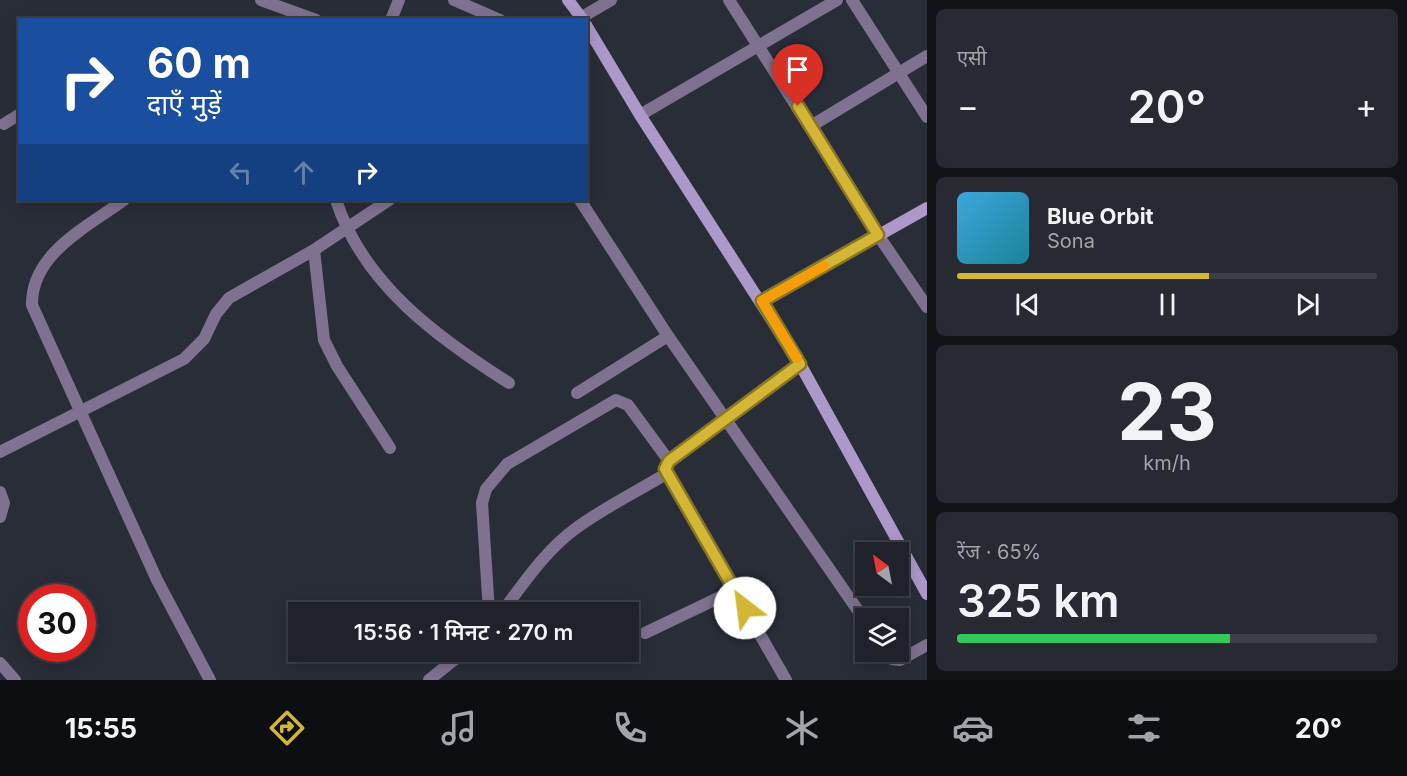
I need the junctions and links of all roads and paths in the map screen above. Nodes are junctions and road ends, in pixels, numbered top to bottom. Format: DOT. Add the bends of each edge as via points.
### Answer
graph roads {
  1 [pos="261,0"];
  2 [pos="399,0"];
  3 [pos="454,0"];
  4 [pos="568,0"];
  5 [pos="611,0"];
  6 [pos="729,0"];
  7 [pos="837,0"];
  8 [pos="852,0"];
  9 [pos="310,18"];
  10 [pos="392,18"];
  11 [pos="495,18"];
  12 [pos="581,18"];
  13 [pos="585,18"];
  14 [pos="588,30"];
  15 [pos="758,48"];
  16 [pos="927,56"];
  17 [pos="899,73"];
  18 [pos="18,115"];
  19 [pos="640,115"];
  20 [pos="927,117"];
  21 [pos="4,124"];
  22 [pos="811,126"];
  23 [pos="123,201"];
  24 [pos="336,201"];
  25 [pos="388,201"];
  26 [pos="581,201"];
  27 [pos="927,208"];
  28 [pos="347,229"];
  29 [pos="878,235"];
  30 [pos="314,250"];
  31 [pos="762,301"];
  32 [pos="927,307"];
  33 [pos="668,336"];
  34 [pos="800,364"];
  35 [pos="509,383"];
  36 [pos="577,393"];
  37 [pos="78,411"];
  38 [pos="724,418"];
  39 [pos="390,448"];
  40 [pos="0,452"];
  41 [pos="669,461"];
  42 [pos="666,474"];
  43 [pos="0,492"];
  44 [pos="0,517"];
  45 [pos="735,590"];
  46 [pos="927,594"];
  47 [pos="488,602"];
  48 [pos="510,602"];
  49 [pos="856,608"];
  50 [pos="645,633"];
  51 [pos="927,645"];
  52 [pos="909,655"];
  53 [pos="451,662"];
  54 [pos="0,663"];
  55 [pos="15,680"];
  56 [pos="210,680"];
  57 [pos="429,680"];
  58 [pos="786,680"];
  1 -- 9 [label="street"];
  2 -- 10 [label="street"];
  3 -- 11 [label="street"];
  4 -- 12 [label="main road"];
  5 -- 13 [label="street"];
  6 -- 15 [label="street"];
  7 -- 15 [label="street"];
  8 -- 17 [label="street"];
  14 -- 19 [label="main road"];
  15 -- 19 [label="street"];
  15 -- 22 [label="street"];
  16 -- 17 [label="street"];
  17 -- 20 [label="street"];
  17 -- 22 [label="street"];
  18 -- 21 [label="street"];
  19 -- 31 [label="main road"];
  22 -- 29 [label="street"];
  23 -- 37 [label="street" via="46,260 32,291 32,305"];
  24 -- 28 [label="street"];
  25 -- 28 [label="street"];
  26 -- 33 [label="street"];
  27 -- 29 [label="main road"];
  28 -- 30 [label="street"];
  28 -- 35 [label="street" via="374,272 429,327"];
  29 -- 31 [label="main road"];
  29 -- 32 [label="street"];
  30 -- 37 [label="street" via="229,298 204,339 184,359"];
  30 -- 39 [label="street" via="324,340"];
  31 -- 34 [label="main road"];
  33 -- 36 [label="street"];
  33 -- 38 [label="street"];
  34 -- 38 [label="street"];
  34 -- 46 [label="main road"];
  37 -- 40 [label="street"];
  37 -- 56 [label="street" via="157,580"];
  38 -- 41 [label="street"];
  38 -- 49 [label="street"];
  41 -- 42 [label="street"];
  41 -- 47 [label="street" via="628,405 616,400 507,464 486,489 482,503"];
  42 -- 45 [label="street"];
  42 -- 48 [label="street" via="562,539"];
  43 -- 44 [label="street" via="4,503"];
  45 -- 50 [label="street"];
  45 -- 58 [label="street"];
  51 -- 52 [label="street"];
  53 -- 57 [label="street"];
  54 -- 55 [label="street"];
}
